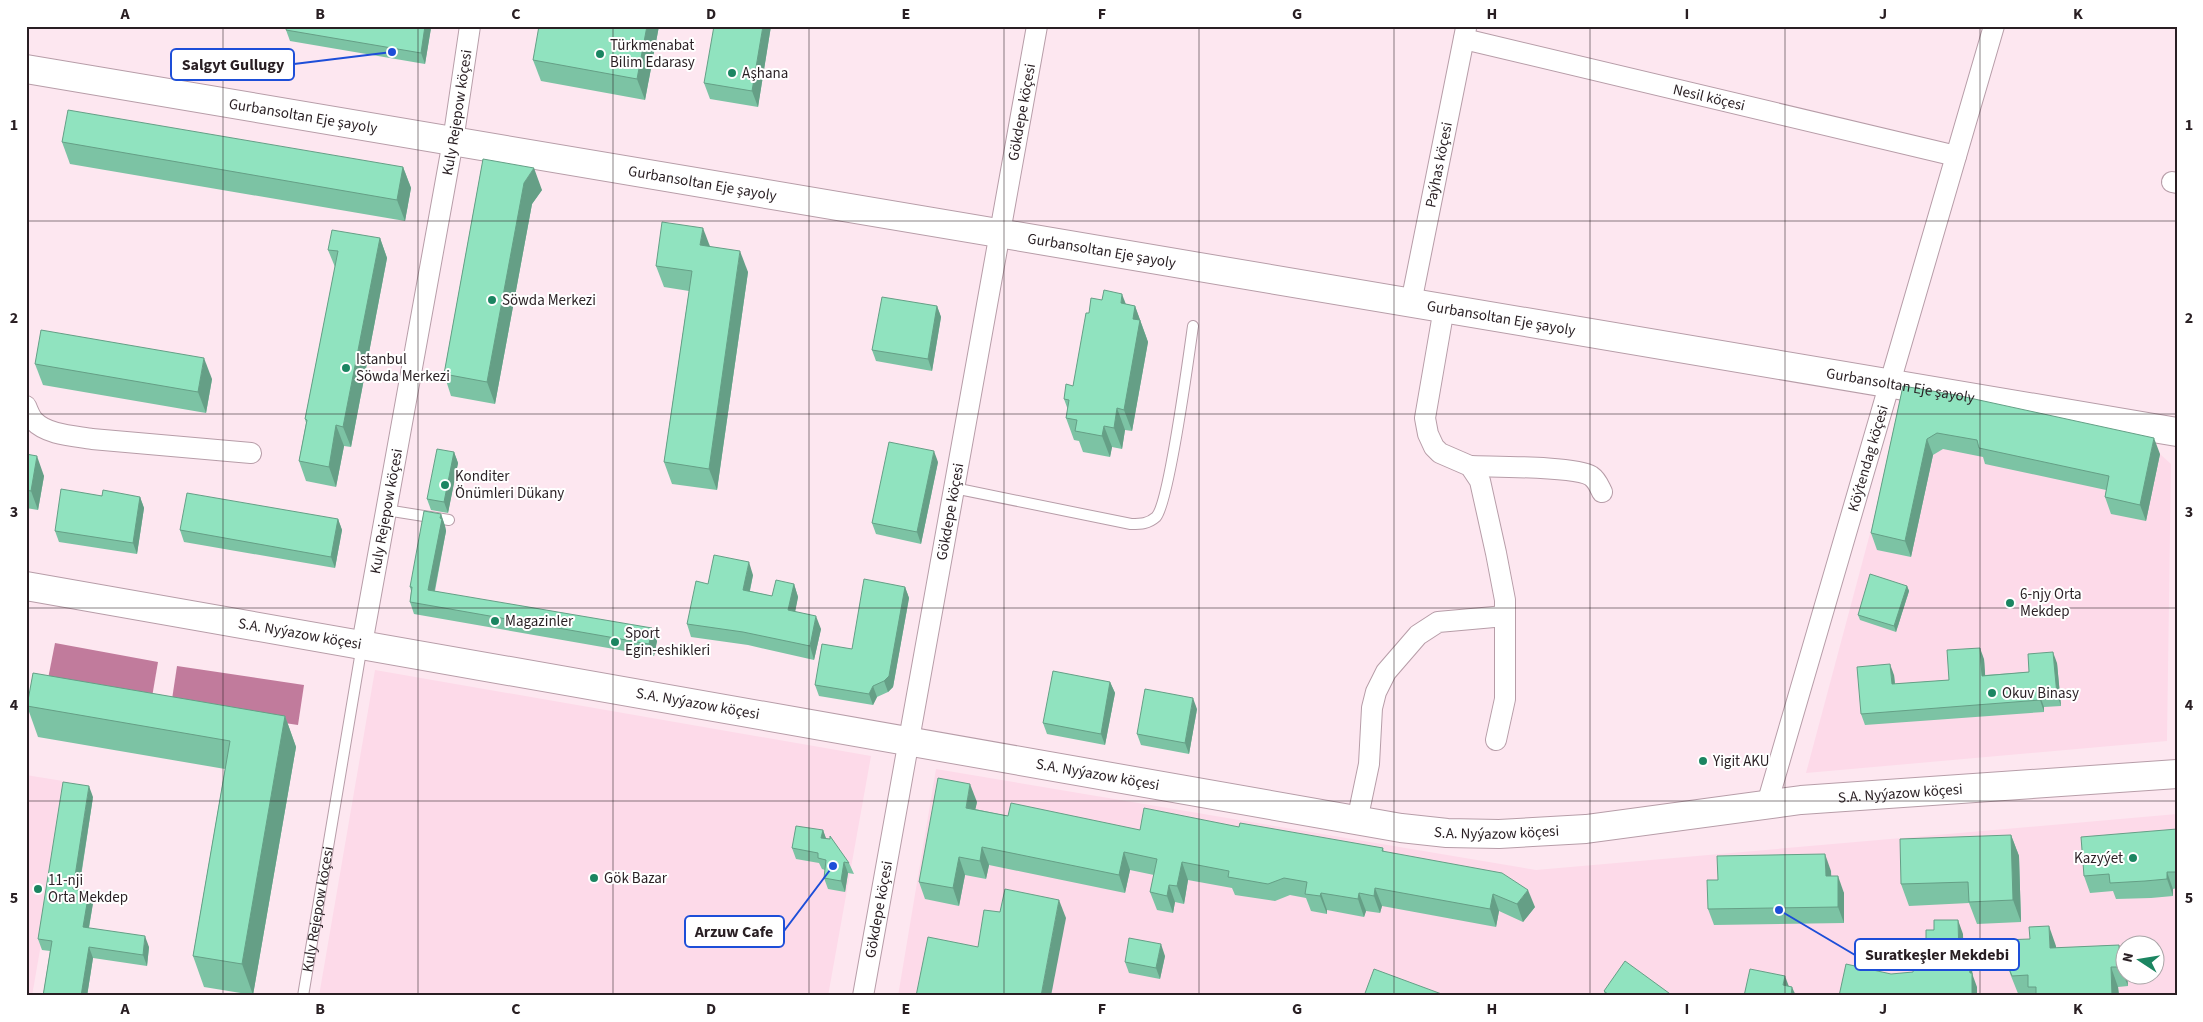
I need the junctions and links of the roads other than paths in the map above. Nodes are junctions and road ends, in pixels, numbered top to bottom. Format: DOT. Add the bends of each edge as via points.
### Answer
graph roads {
  1 [pos="470,26"];
  2 [pos="1037,26"];
  3 [pos="1994,26"];
  4 [pos="1465,33"];
  5 [pos="27,73"];
  6 [pos="452,141"];
  7 [pos="1956,156"];
  8 [pos="1000,234"];
  9 [pos="1411,303"];
  10 [pos="1444,308"];
  11 [pos="1193,326"];
  12 [pos="1890,384"];
  13 [pos="26,406"];
  14 [pos="2177,432"];
  15 [pos="251,452"];
  16 [pos="1470,466"];
  17 [pos="954,488"];
  18 [pos="1602,492"];
  19 [pos="386,510"];
  20 [pos="449,520"];
  21 [pos="26,586"];
  22 [pos="1505,616"];
  23 [pos="362,644"];
  24 [pos="1496,740"];
  25 [pos="908,742"];
  26 [pos="2177,774"];
  27 [pos="1768,804"];
  28 [pos="1357,821"];
  29 [pos="302,996"];
  30 [pos="863,996"];
  1 -- 6 [label="street, Kuly Rejepow köçesi"];
  2 -- 8 [label="street, Gökdepe köçesi"];
  3 -- 7 [label="street, Köýtendag köçesi"];
  4 -- 7 [label="street, Nesil köçesi"];
  4 -- 9 [label="street, Paýhas köçesi"];
  5 -- 6 [label="main road, Gurbansoltan Eje şayoly"];
  6 -- 8 [label="main road, Gurbansoltan Eje şayoly"];
  6 -- 19 [label="street, Kuly Rejepow köçesi"];
  7 -- 12 [label="street, Köýtendag köçesi"];
  8 -- 9 [label="main road, Gurbansoltan Eje şayoly"];
  8 -- 17 [label="street, Gökdepe köçesi"];
  9 -- 10 [label="main road, Gurbansoltan Eje şayoly"];
  10 -- 12 [label="main road, Gurbansoltan Eje şayoly"];
  10 -- 16 [label="street" via="1426,418 1428,434 1440,453"];
  11 -- 17 [label="lane" via="1167,485 1157,516 1146,524 1131,524"];
  12 -- 14 [label="main road, Gurbansoltan Eje şayoly"];
  12 -- 27 [label="street, Köýtendag köçesi"];
  13 -- 15 [label="street" via="34,421 50,430 67,434 92,439"];
  16 -- 18 [label="street" via="1569,470 1590,475"];
  16 -- 22 [label="street" via="1480,481 1505,600"];
  17 -- 25 [label="street, Gökdepe köçesi"];
  19 -- 20 [label="lane"];
  19 -- 23 [label="street, Kuly Rejepow köçesi"];
  21 -- 23 [label="main road, S.A. Nyýazow köçesi"];
  22 -- 24 [label="street" via="1505,699"];
  22 -- 28 [label="street" via="1438,622 1418,635 1386,672 1372,708 1368,764"];
  23 -- 25 [label="main road, S.A. Nyýazow köçesi"];
  23 -- 29 [label="lane, Kuly Rejepow köçesi"];
  25 -- 28 [label="main road, S.A. Nyýazow köçesi"];
  25 -- 30 [label="street, Gökdepe köçesi"];
  26 -- 27 [label="main road, S.A. Nyýazow köçesi"];
  27 -- 28 [label="main road, S.A. Nyýazow köçesi" via="1586,829 1499,834 1410,829"];
}
